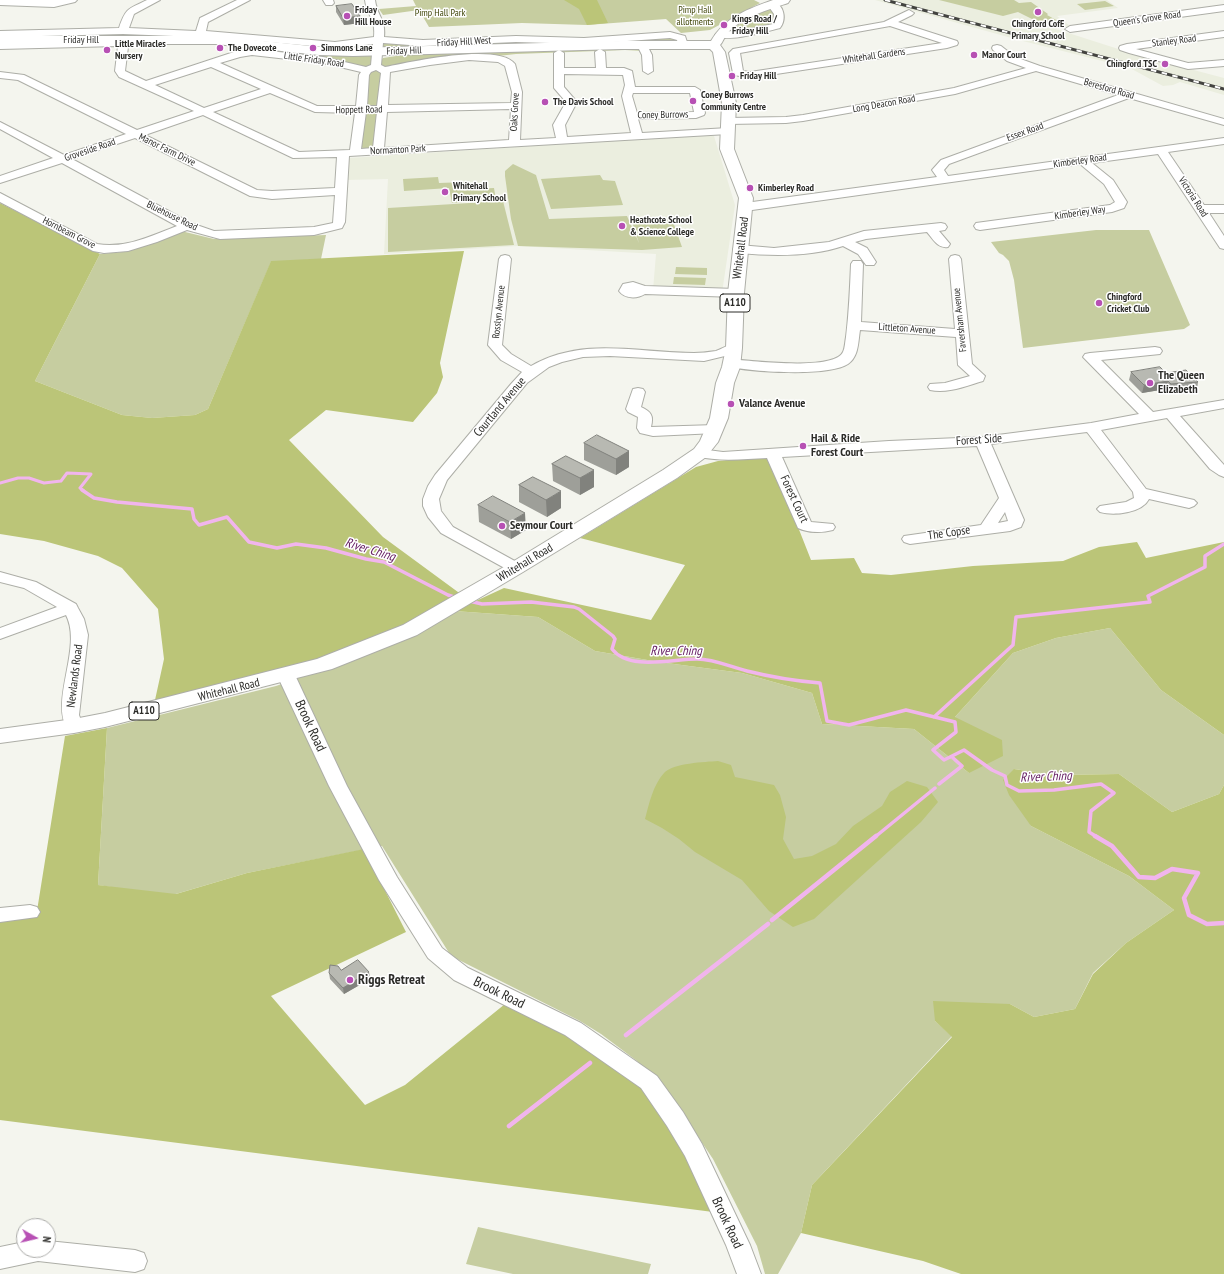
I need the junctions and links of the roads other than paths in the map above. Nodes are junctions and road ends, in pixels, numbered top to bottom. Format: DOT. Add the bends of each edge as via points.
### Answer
graph roads {
  1 [pos="72,0"];
  2 [pos="155,0"];
  3 [pos="245,0"];
  4 [pos="370,0"];
  5 [pos="0,2"];
  6 [pos="778,2"];
  7 [pos="1224,8"];
  8 [pos="909,13"];
  9 [pos="890,23"];
  10 [pos="1070,29"];
  11 [pos="0,34"];
  12 [pos="200,34"];
  13 [pos="1224,34"];
  14 [pos="123,38"];
  15 [pos="0,40"];
  16 [pos="717,40"];
  17 [pos="642,45"];
  18 [pos="683,45"];
  19 [pos="0,46"];
  20 [pos="378,46"];
  21 [pos="997,48"];
  22 [pos="600,52"];
  23 [pos="558,53"];
  24 [pos="480,58"];
  25 [pos="1224,62"];
  26 [pos="211,63"];
  27 [pos="721,63"];
  28 [pos="736,63"];
  29 [pos="1036,68"];
  30 [pos="376,69"];
  31 [pos="559,71"];
  32 [pos="601,71"];
  33 [pos="648,71"];
  34 [pos="0,75"];
  35 [pos="146,85"];
  36 [pos="271,89"];
  37 [pos="629,90"];
  38 [pos="1128,95"];
  39 [pos="517,106"];
  40 [pos="383,109"];
  41 [pos="361,110"];
  42 [pos="205,112"];
  43 [pos="632,116"];
  44 [pos="1224,122"];
  45 [pos="0,125"];
  46 [pos="728,126"];
  47 [pos="135,135"];
  48 [pos="637,136"];
  49 [pos="562,140"];
  50 [pos="1224,141"];
  51 [pos="514,143"];
  52 [pos="1161,150"];
  53 [pos="378,152"];
  54 [pos="349,153"];
  55 [pos="62,159"];
  56 [pos="1083,161"];
  57 [pos="0,180"];
  58 [pos="945,180"];
  59 [pos="341,191"];
  60 [pos="0,197"];
  61 [pos="745,207"];
  62 [pos="1201,209"];
  63 [pos="1224,209"];
  64 [pos="187,226"];
  65 [pos="980,226"];
  66 [pos="845,242"];
  67 [pos="944,244"];
  68 [pos="1224,244"];
  69 [pos="740,250"];
  70 [pos="505,258"];
  71 [pos="955,259"];
  72 [pos="641,290"];
  73 [pos="736,293"];
  74 [pos="854,326"];
  75 [pos="961,333"];
  76 [pos="1155,350"];
  77 [pos="732,359"];
  78 [pos="531,371"];
  79 [pos="935,387"];
  80 [pos="638,392"];
  81 [pos="1224,404"];
  82 [pos="1170,414"];
  83 [pos="1150,417"];
  84 [pos="1091,428"];
  85 [pos="982,440"];
  86 [pos="708,442"];
  87 [pos="773,453"];
  88 [pos="1224,472"];
  89 [pos="1141,492"];
  90 [pos="1006,498"];
  91 [pos="1189,503"];
  92 [pos="1105,509"];
  93 [pos="827,526"];
  94 [pos="987,528"];
  95 [pos="910,538"];
  96 [pos="516,568"];
  97 [pos="0,577"];
  98 [pos="70,608"];
  99 [pos="0,634"];
  100 [pos="286,675"];
  101 [pos="74,726"];
  102 [pos="0,736"];
  103 [pos="30,912"];
  104 [pos="0,915"];
  105 [pos="0,1258"];
  106 [pos="135,1261"];
  107 [pos="749,1274"];
  1 -- 5 [label="street" via="54,4"];
  2 -- 14 [label="street" via="130,12"];
  3 -- 12 [label="street" via="204,20"];
  4 -- 20 [label="street" via="380,26"];
  6 -- 16 [label="main road" via="738,20"];
  6 -- 16 [label="street" via="776,8 780,15 777,26"];
  7 -- 10 [label="street, Queen's Grove Road"];
  8 -- 9 [label="street, Whitehall Gardens"];
  9 -- 28 [label="street, Whitehall Gardens" via="743,50 734,53"];
  9 -- 28 [label="street, Whitehall Gardens" via="953,43 750,75 738,73"];
  11 -- 14 [label="street, Friday Hill West"];
  12 -- 14 [label="street, Friday Hill West"];
  12 -- 20 [label="street, Friday Hill West"];
  13 -- 25 [label="street, Stanley Road" via="1124,48 1196,66"];
  14 -- 15 [label="main road, Friday Hill"];
  14 -- 19 [label="street"];
  14 -- 20 [label="main road, Friday Hill" via="216,40 319,51"];
  14 -- 35 [label="street, Normanton Park" via="120,71 123,75"];
  16 -- 18 [label="main road, Friday Hill"];
  16 -- 27 [label="main road, Whitehall Road / A110"];
  17 -- 18 [label="main road, Friday Hill"];
  17 -- 20 [label="main road, Friday Hill"];
  17 -- 33 [label="street" via="647,56"];
  18 -- 20 [label="street, Friday Hill West" via="679,37 670,35 584,41 516,39"];
  20 -- 30 [label="street"];
  21 -- 29 [label="street, Beresford Road" via="1011,59"];
  22 -- 32 [label="street"];
  23 -- 31 [label="street"];
  24 -- 30 [label="street, Little Friday Road" via="434,60"];
  24 -- 39 [label="street, Oaks Grove" via="504,60 510,64 516,86"];
  26 -- 30 [label="street, Little Friday Road" via="252,52"];
  26 -- 35 [label="street, Little Friday Road"];
  26 -- 36 [label="street, Hoppett Road"];
  27 -- 28 [label="street"];
  27 -- 46 [label="main road, Whitehall Road / A110" via="729,104"];
  29 -- 38 [label="street, Beresford Road"];
  29 -- 46 [label="street, Long Deacon Road" via="955,91 803,118"];
  30 -- 40 [label="street" via="386,73"];
  30 -- 41 [label="street, Bluehouse Road" via="364,75"];
  31 -- 32 [label="street"];
  31 -- 49 [label="street" via="559,88 572,102 559,125"];
  32 -- 37 [label="street" via="628,73"];
  34 -- 47 [label="street, Manor Farm Drive" via="20,77"];
  35 -- 42 [label="street, Normanton Park"];
  36 -- 41 [label="street, Hoppett Road" via="314,109"];
  36 -- 42 [label="street, Groveside Road"];
  37 -- 43 [label="street" via="627,96"];
  37 -- 43 [label="street, Coney Burrows" via="695,90 700,113"];
  38 -- 44 [label="street, Beresford Road"];
  38 -- 58 [label="street, Essex Road" via="945,162 938,170"];
  39 -- 40 [label="street, Hoppett Road"];
  39 -- 51 [label="street, Oaks Grove"];
  40 -- 41 [label="street, Hoppett Road"];
  40 -- 53 [label="street"];
  41 -- 54 [label="street, Bluehouse Road"];
  42 -- 47 [label="street, Groveside Road"];
  42 -- 54 [label="street, Normanton Park" via="297,156"];
  43 -- 48 [label="street"];
  45 -- 55 [label="street, Bluehouse Road"];
  46 -- 48 [label="street, Normanton Park"];
  46 -- 61 [label="main road, Whitehall Road / A110" via="727,150 744,191"];
  47 -- 55 [label="street, Groveside Road"];
  47 -- 59 [label="street, Manor Farm Drive" via="254,193 272,195"];
  48 -- 49 [label="street, Normanton Park"];
  49 -- 51 [label="street, Normanton Park"];
  50 -- 52 [label="street, Kimberley Road"];
  51 -- 53 [label="street, Normanton Park"];
  52 -- 56 [label="street, Kimberley Road"];
  52 -- 62 [label="street, Victoria Road"];
  53 -- 54 [label="street, Normanton Park"];
  54 -- 59 [label="street, Bluehouse Road"];
  55 -- 57 [label="street, Groveside Road"];
  55 -- 64 [label="street, Bluehouse Road"];
  56 -- 58 [label="street, Kimberley Road"];
  56 -- 65 [label="street, Kimberley Way" via="1109,182 1120,204 1112,208"];
  58 -- 61 [label="street, Kimberley Road"];
  59 -- 64 [label="street, Bluehouse Road" via="340,222 322,230 220,235"];
  60 -- 64 [label="street, Hornbeam Grove" via="102,250 125,248"];
  61 -- 69 [label="main road, Whitehall Road / A110"];
  62 -- 63 [label="street"];
  62 -- 68 [label="street, Victoria Road"];
  66 -- 67 [label="street" via="864,235 936,228"];
  66 -- 69 [label="street" via="831,246 774,252"];
  66 -- 74 [label="street" via="863,251 864,263"];
  69 -- 73 [label="main road, Whitehall Road / A110"];
  70 -- 78 [label="street, Rosslyn Avenue" via="495,345 507,357"];
  71 -- 75 [label="street, Faversham Avenue"];
  72 -- 73 [label="street"];
  73 -- 77 [label="main road, Whitehall Road / A110"];
  74 -- 75 [label="street, Littleton Avenue"];
  74 -- 77 [label="street" via="849,355 845,361 836,365 808,368"];
  75 -- 79 [label="street, Faversham Avenue" via="965,365 978,378 946,387"];
  76 -- 83 [label="street" via="1090,357"];
  77 -- 78 [label="street, Courtland Avenue" via="724,353 704,358 614,351 590,352 557,359"];
  77 -- 86 [label="main road, Whitehall Road / A110" via="725,383 720,418"];
  78 -- 96 [label="street, Courtland Avenue" via="440,478 431,498 432,511 447,530"];
  80 -- 86 [label="street" via="633,409 645,415 645,430"];
  81 -- 82 [label="street, Forest Side"];
  82 -- 83 [label="street, Forest Side"];
  82 -- 88 [label="street" via="1215,466"];
  83 -- 84 [label="street, Forest Side"];
  84 -- 85 [label="street, Forest Side"];
  84 -- 89 [label="street"];
  85 -- 87 [label="street, Forest Side"];
  85 -- 90 [label="street, The Copse"];
  86 -- 87 [label="street, Forest Side" via="731,456"];
  86 -- 96 [label="main road, Whitehall Road / A110" via="670,474"];
  87 -- 93 [label="street, Forest Court" via="804,525"];
  89 -- 91 [label="street"];
  89 -- 92 [label="street" via="1140,503 1135,506"];
  90 -- 94 [label="street, The Copse"];
  90 -- 94 [label="street, The Copse" via="1016,520 1014,524"];
  94 -- 95 [label="street, The Copse"];
  96 -- 100 [label="main road, Whitehall Road / A110" via="410,630 324,664"];
  97 -- 98 [label="street" via="30,585"];
  98 -- 99 [label="street"];
  98 -- 101 [label="street, Newlands Road" via="80,635 70,715"];
  100 -- 101 [label="main road, Whitehall Road / A110"];
  100 -- 107 [label="street, Brook Road" via="345,800 389,880 435,953 460,974 573,1029 649,1082 694,1151"];
  101 -- 102 [label="main road, Whitehall Road / A110"];
  103 -- 104 [label="street"];
  105 -- 106 [label="street" via="38,1250"];
}
